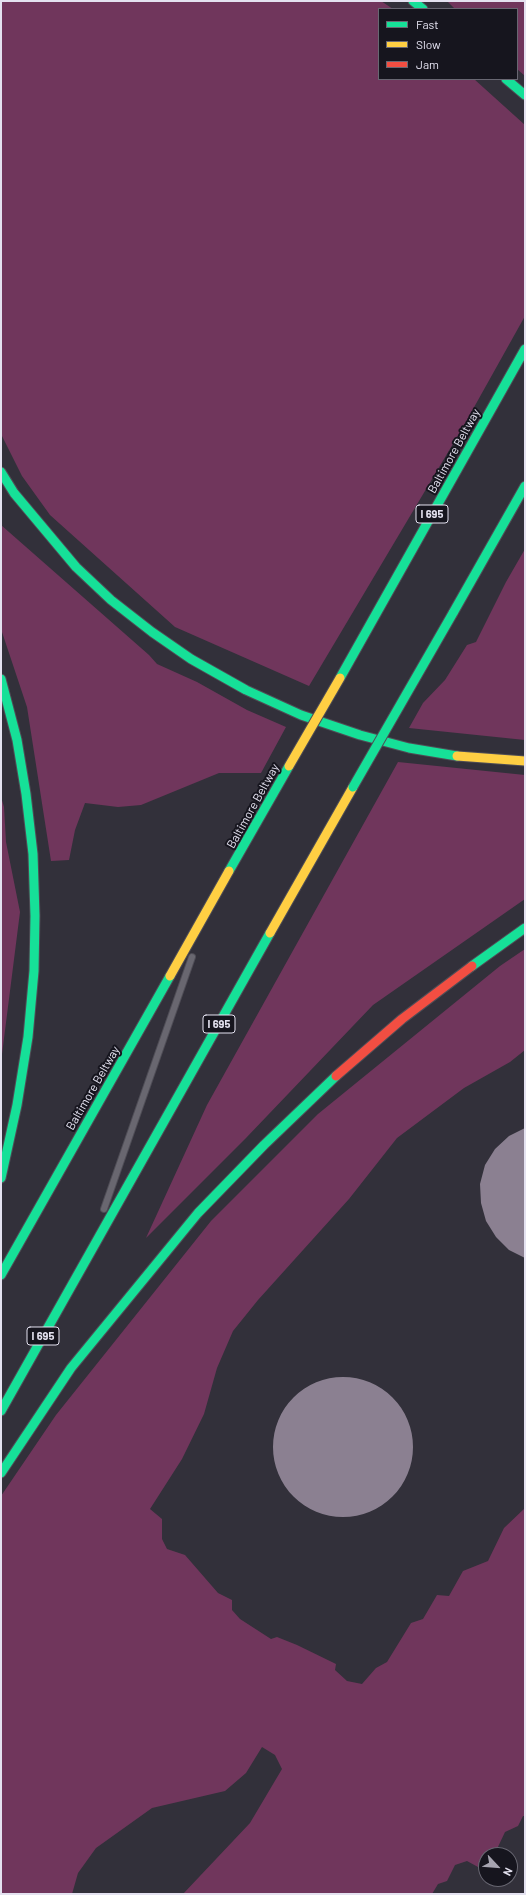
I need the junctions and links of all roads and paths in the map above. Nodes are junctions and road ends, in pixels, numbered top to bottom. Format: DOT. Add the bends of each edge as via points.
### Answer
graph roads {
  1 [pos="413,1"];
  2 [pos="422,8"];
  3 [pos="507,80"];
  4 [pos="525,95"];
  5 [pos="525,349"];
  6 [pos="1,472"];
  7 [pos="525,486"];
  8 [pos="1,679"];
  9 [pos="525,761"];
  10 [pos="209,908"];
  11 [pos="525,928"];
  12 [pos="196,946"];
  13 [pos="193,953"];
  14 [pos="1,1178"];
  15 [pos="101,1217"];
  16 [pos="98,1224"];
  17 [pos="85,1262"];
  18 [pos="1,1275"];
  19 [pos="1,1410"];
  20 [pos="1,1473"];
  1 -- 2 [label="highway"];
  3 -- 4 [label="highway"];
  5 -- 10 [label="highway, Baltimore Beltway / I 695, bridge"];
  6 -- 9 [label="highway" via="14,493 76,567 111,600 185,655 246,690 301,714 360,735 409,748 456,756"];
  7 -- 17 [label="highway, I 695, bridge"];
  8 -- 14 [label="highway" via="17,740 26,794 33,854 34,916 34,971 28,1037"];
  10 -- 12 [label="lane"];
  10 -- 18 [label="highway, Baltimore Beltway / I 695"];
  11 -- 20 [label="highway" via="446,985 338,1074 203,1208 71,1368"];
  13 -- 15 [label="lane"];
  16 -- 17 [label="lane"];
  17 -- 19 [label="highway, I 695"];
}
